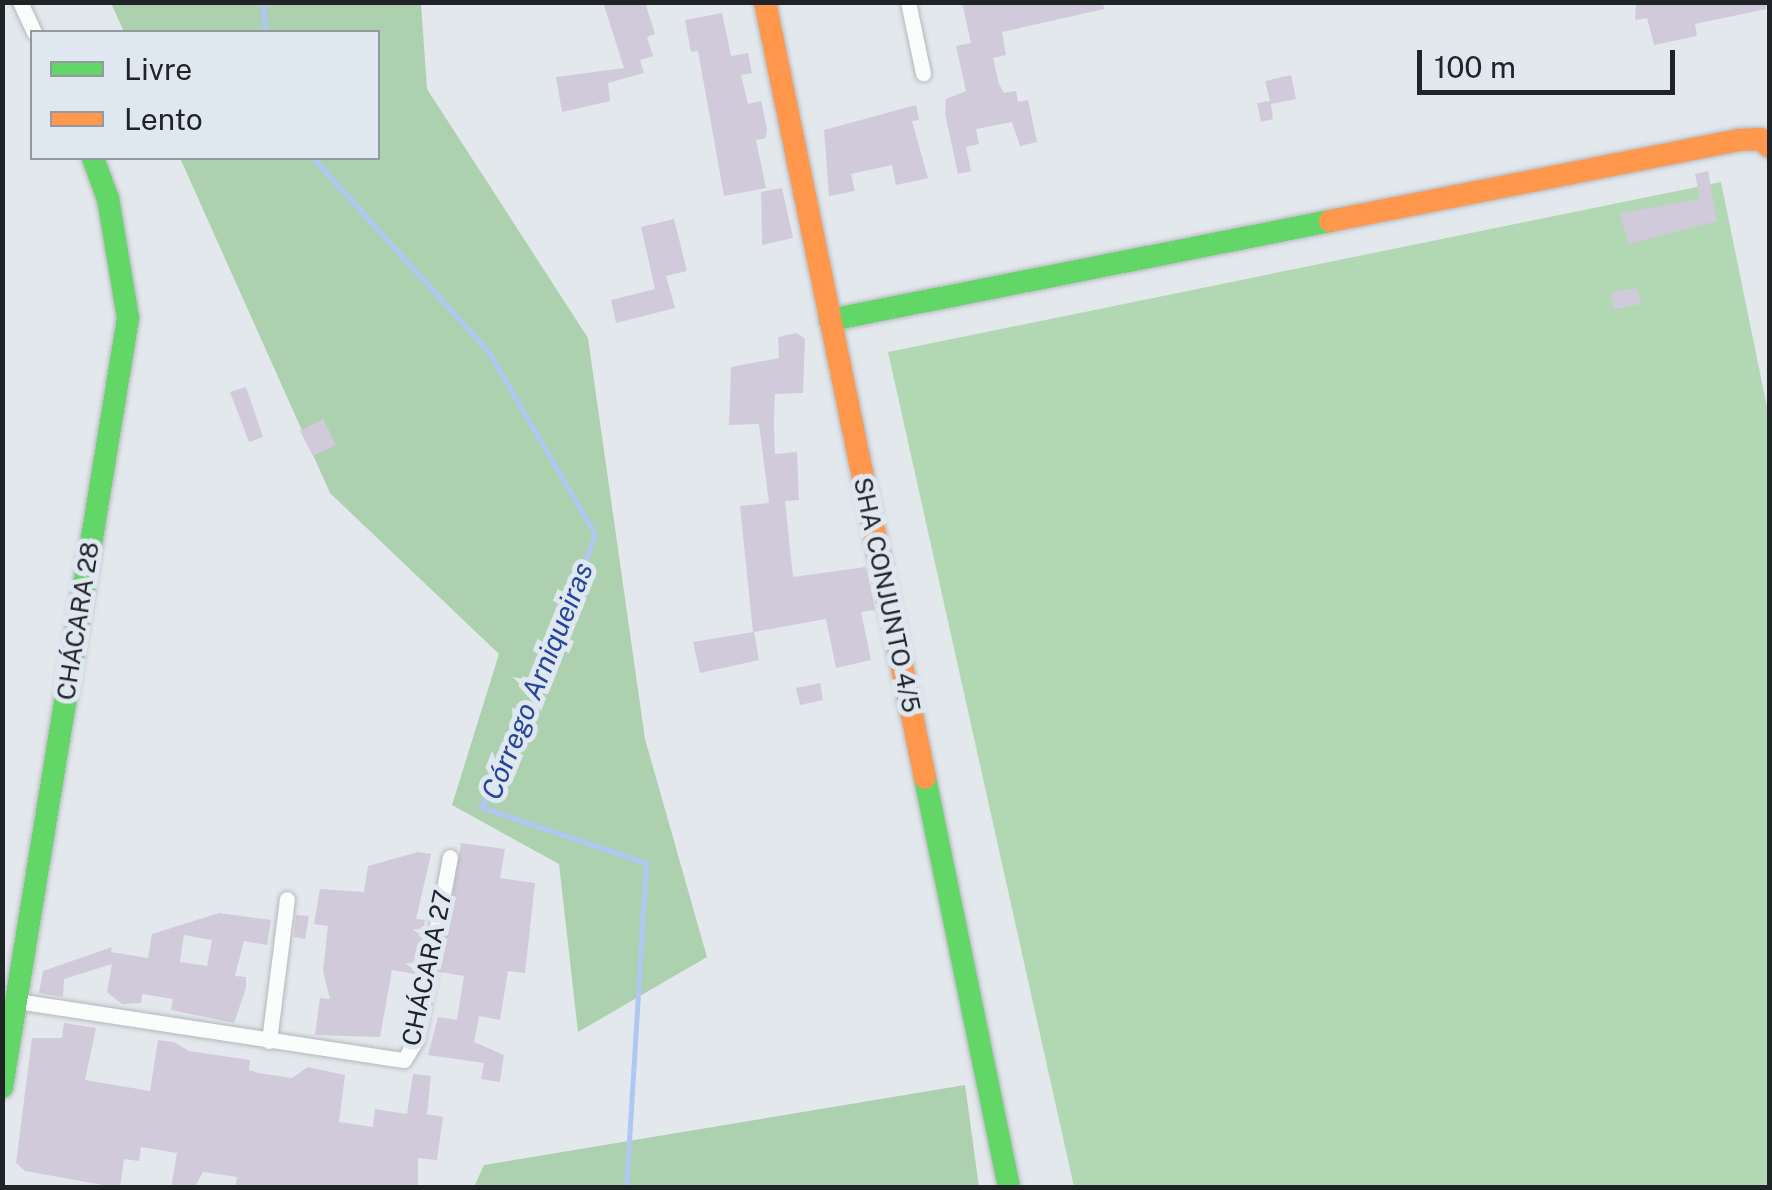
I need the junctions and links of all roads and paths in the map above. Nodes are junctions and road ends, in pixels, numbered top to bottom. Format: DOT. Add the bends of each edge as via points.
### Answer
graph roads {
  1 [pos="20,2"];
  2 [pos="765,2"];
  3 [pos="908,2"];
  4 [pos="33,30"];
  5 [pos="923,74"];
  6 [pos="1770,147"];
  7 [pos="94,160"];
  8 [pos="830,320"];
  9 [pos="450,857"];
  10 [pos="287,899"];
  11 [pos="17,1001"];
  12 [pos="270,1041"];
  13 [pos="2,1087"];
  14 [pos="1009,1188"];
  1 -- 4 [label="street"];
  2 -- 8 [label="street, SHA CONJUNTO 4/5"];
  3 -- 5 [label="street"];
  6 -- 8 [label="street" via="1760,139 1740,140"];
  7 -- 11 [label="street, CHÁCARA 28" via="108,199 128,310"];
  8 -- 14 [label="street, SHA CONJUNTO 4/5"];
  9 -- 12 [label="street, CHÁCARA 27" via="408,1057 390,1060"];
  10 -- 12 [label="street"];
  11 -- 12 [label="street, CHÁCARA 27"];
  11 -- 13 [label="street, CHÁCARA 28"];
}
